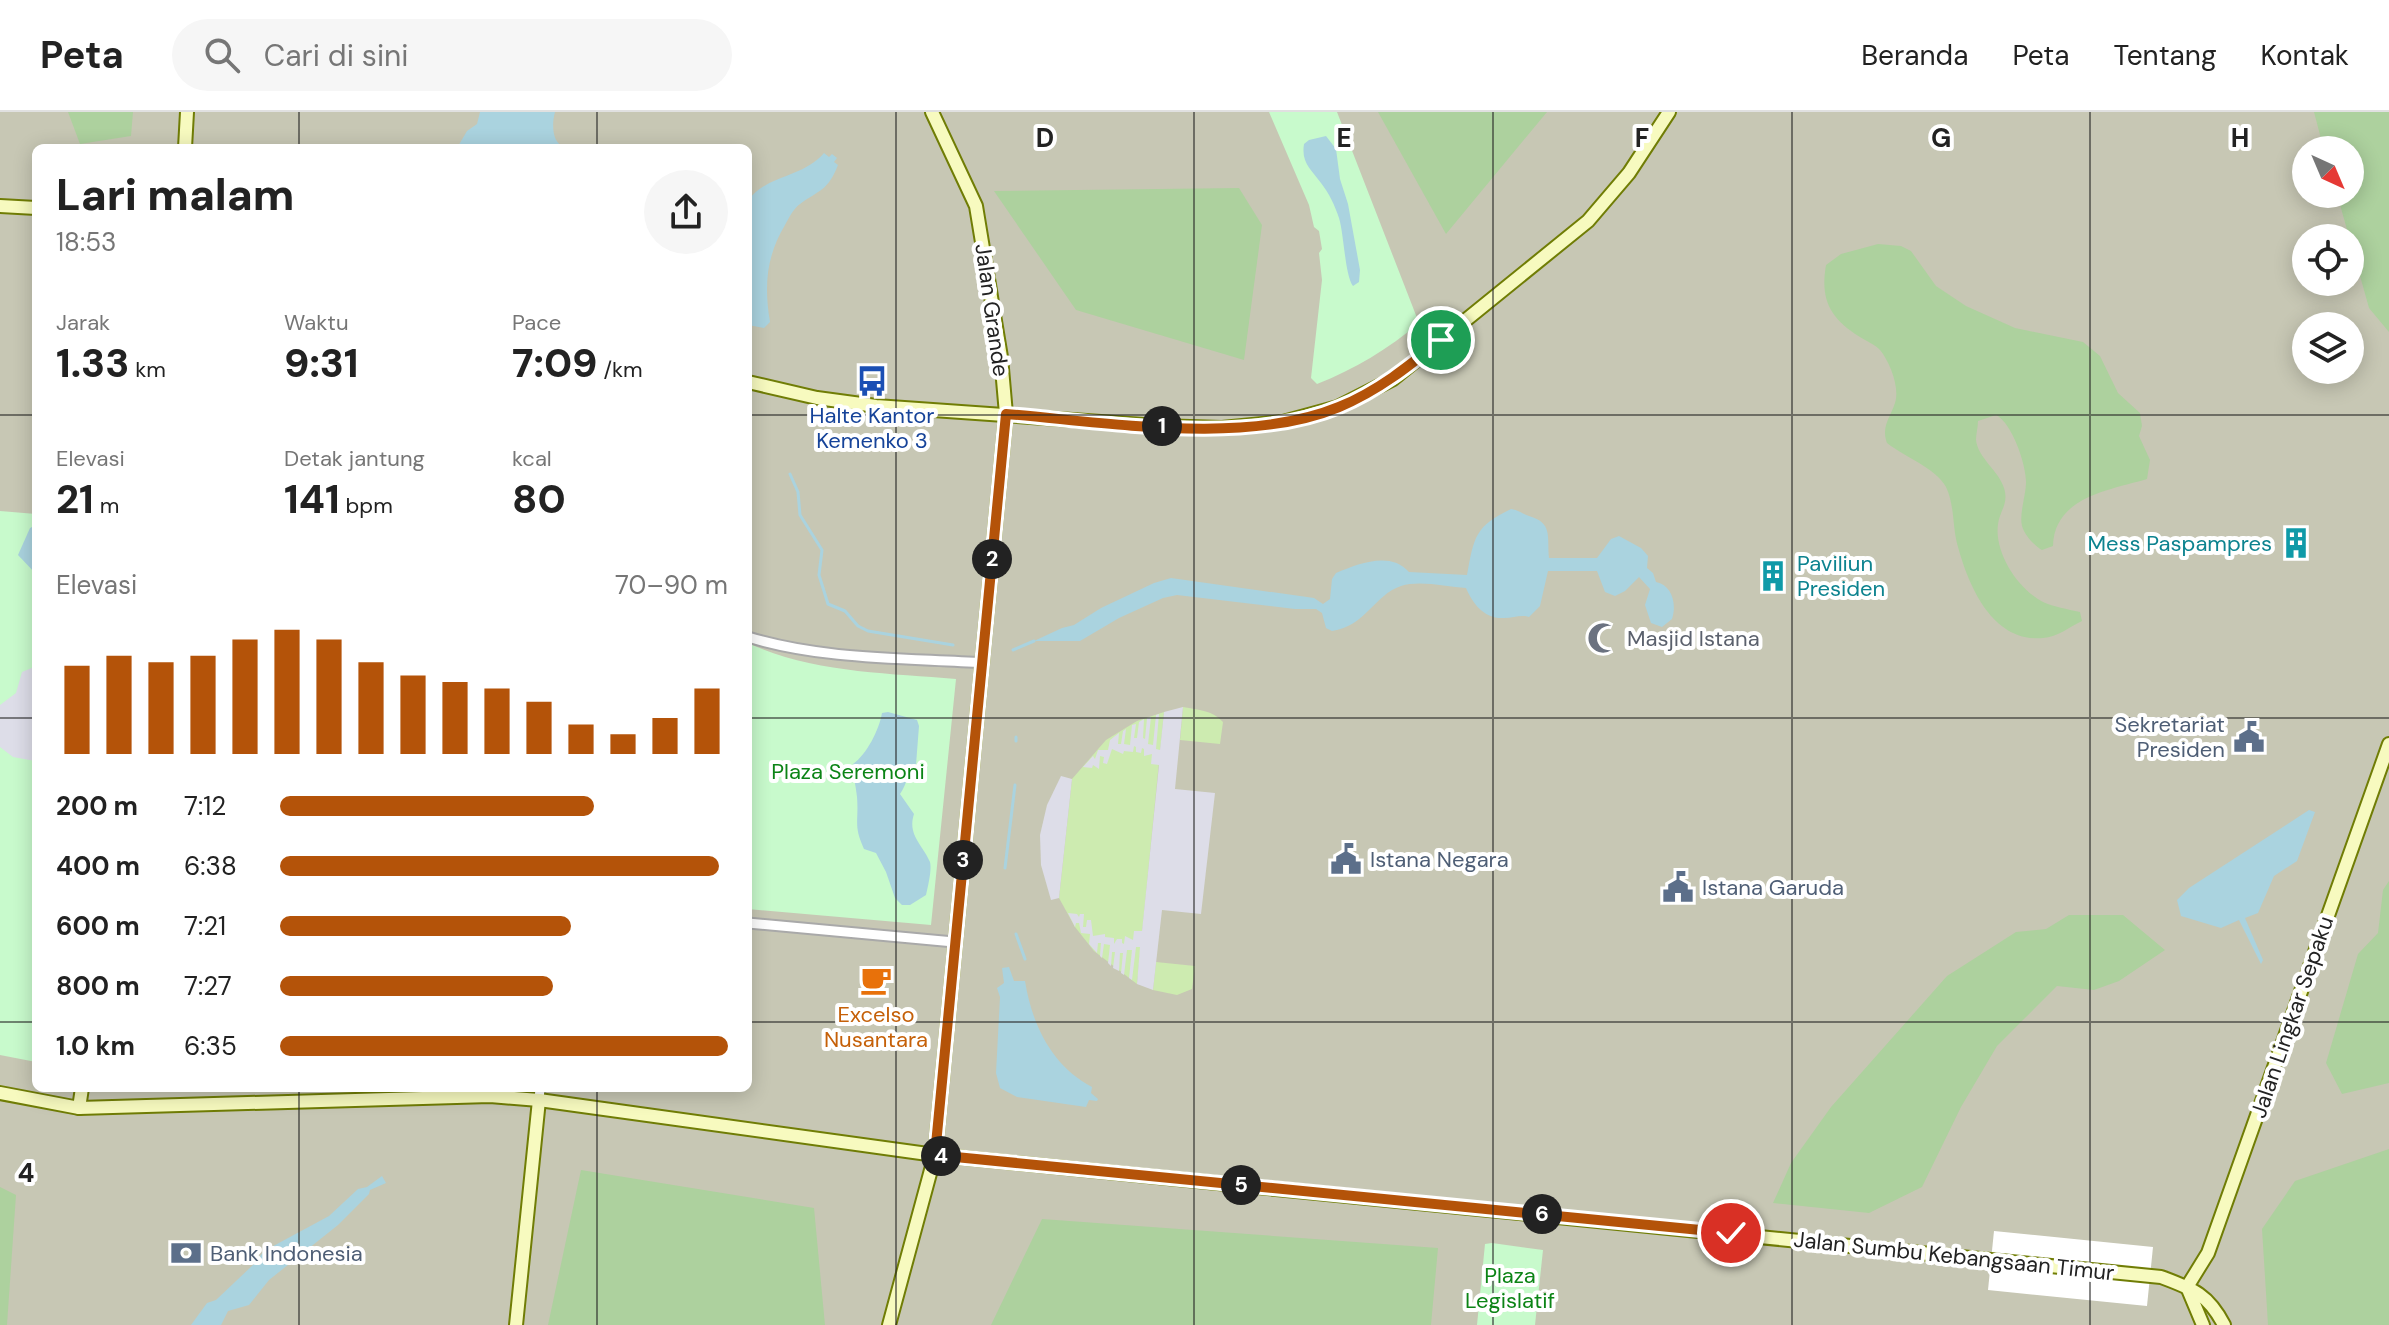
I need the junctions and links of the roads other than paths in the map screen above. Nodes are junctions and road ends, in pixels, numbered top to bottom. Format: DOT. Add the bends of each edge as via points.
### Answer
graph roads {
  1 [pos="187,112"];
  2 [pos="932,112"];
  3 [pos="1669,112"];
  4 [pos="185,144"];
  5 [pos="0,206"];
  6 [pos="32,208"];
  7 [pos="752,383"];
  8 [pos="1006,414"];
  9 [pos="752,638"];
  10 [pos="983,663"];
  11 [pos="2389,744"];
  12 [pos="752,923"];
  13 [pos="954,942"];
  14 [pos="81,1092"];
  15 [pos="491,1092"];
  16 [pos="0,1093"];
  17 [pos="540,1094"];
  18 [pos="79,1108"];
  19 [pos="935,1155"];
  20 [pos="2187,1287"];
  21 [pos="516,1325"];
  22 [pos="889,1325"];
  23 [pos="2203,1325"];
  24 [pos="2224,1325"];
  1 -- 4 [label="street"];
  2 -- 8 [label="street, Jalan Grande" via="976,206"];
  3 -- 8 [label="street" via="1629,173 1588,221 1393,379 1338,407 1283,422 1222,428"];
  5 -- 6 [label="street"];
  7 -- 8 [label="street" via="876,406"];
  8 -- 10 [label="street, Jalan Grande"];
  9 -- 10 [label="street" via="847,654"];
  10 -- 13 [label="street, Jalan Grande"];
  11 -- 20 [label="street, Jalan Lingkar Sepaku" via="2208,1253"];
  12 -- 13 [label="street"];
  13 -- 19 [label="street, Jalan Grande"];
  14 -- 18 [label="street"];
  15 -- 17 [label="street, Jalan Sumbu Kebangsaan Timur"];
  15 -- 18 [label="street, Jalan Sumbu Kebangsaan Timur"];
  16 -- 18 [label="street, Jalan Sumbu Kebangsaan Timur"];
  17 -- 19 [label="street, Jalan Sumbu Kebangsaan Timur"];
  17 -- 21 [label="street"];
  19 -- 20 [label="street, Jalan Sumbu Kebangsaan Timur" via="1990,1258 2161,1277"];
  19 -- 22 [label="street, Jalan Grande"];
  20 -- 23 [label="street"];
  20 -- 24 [label="street" via="2213,1304"];
}
